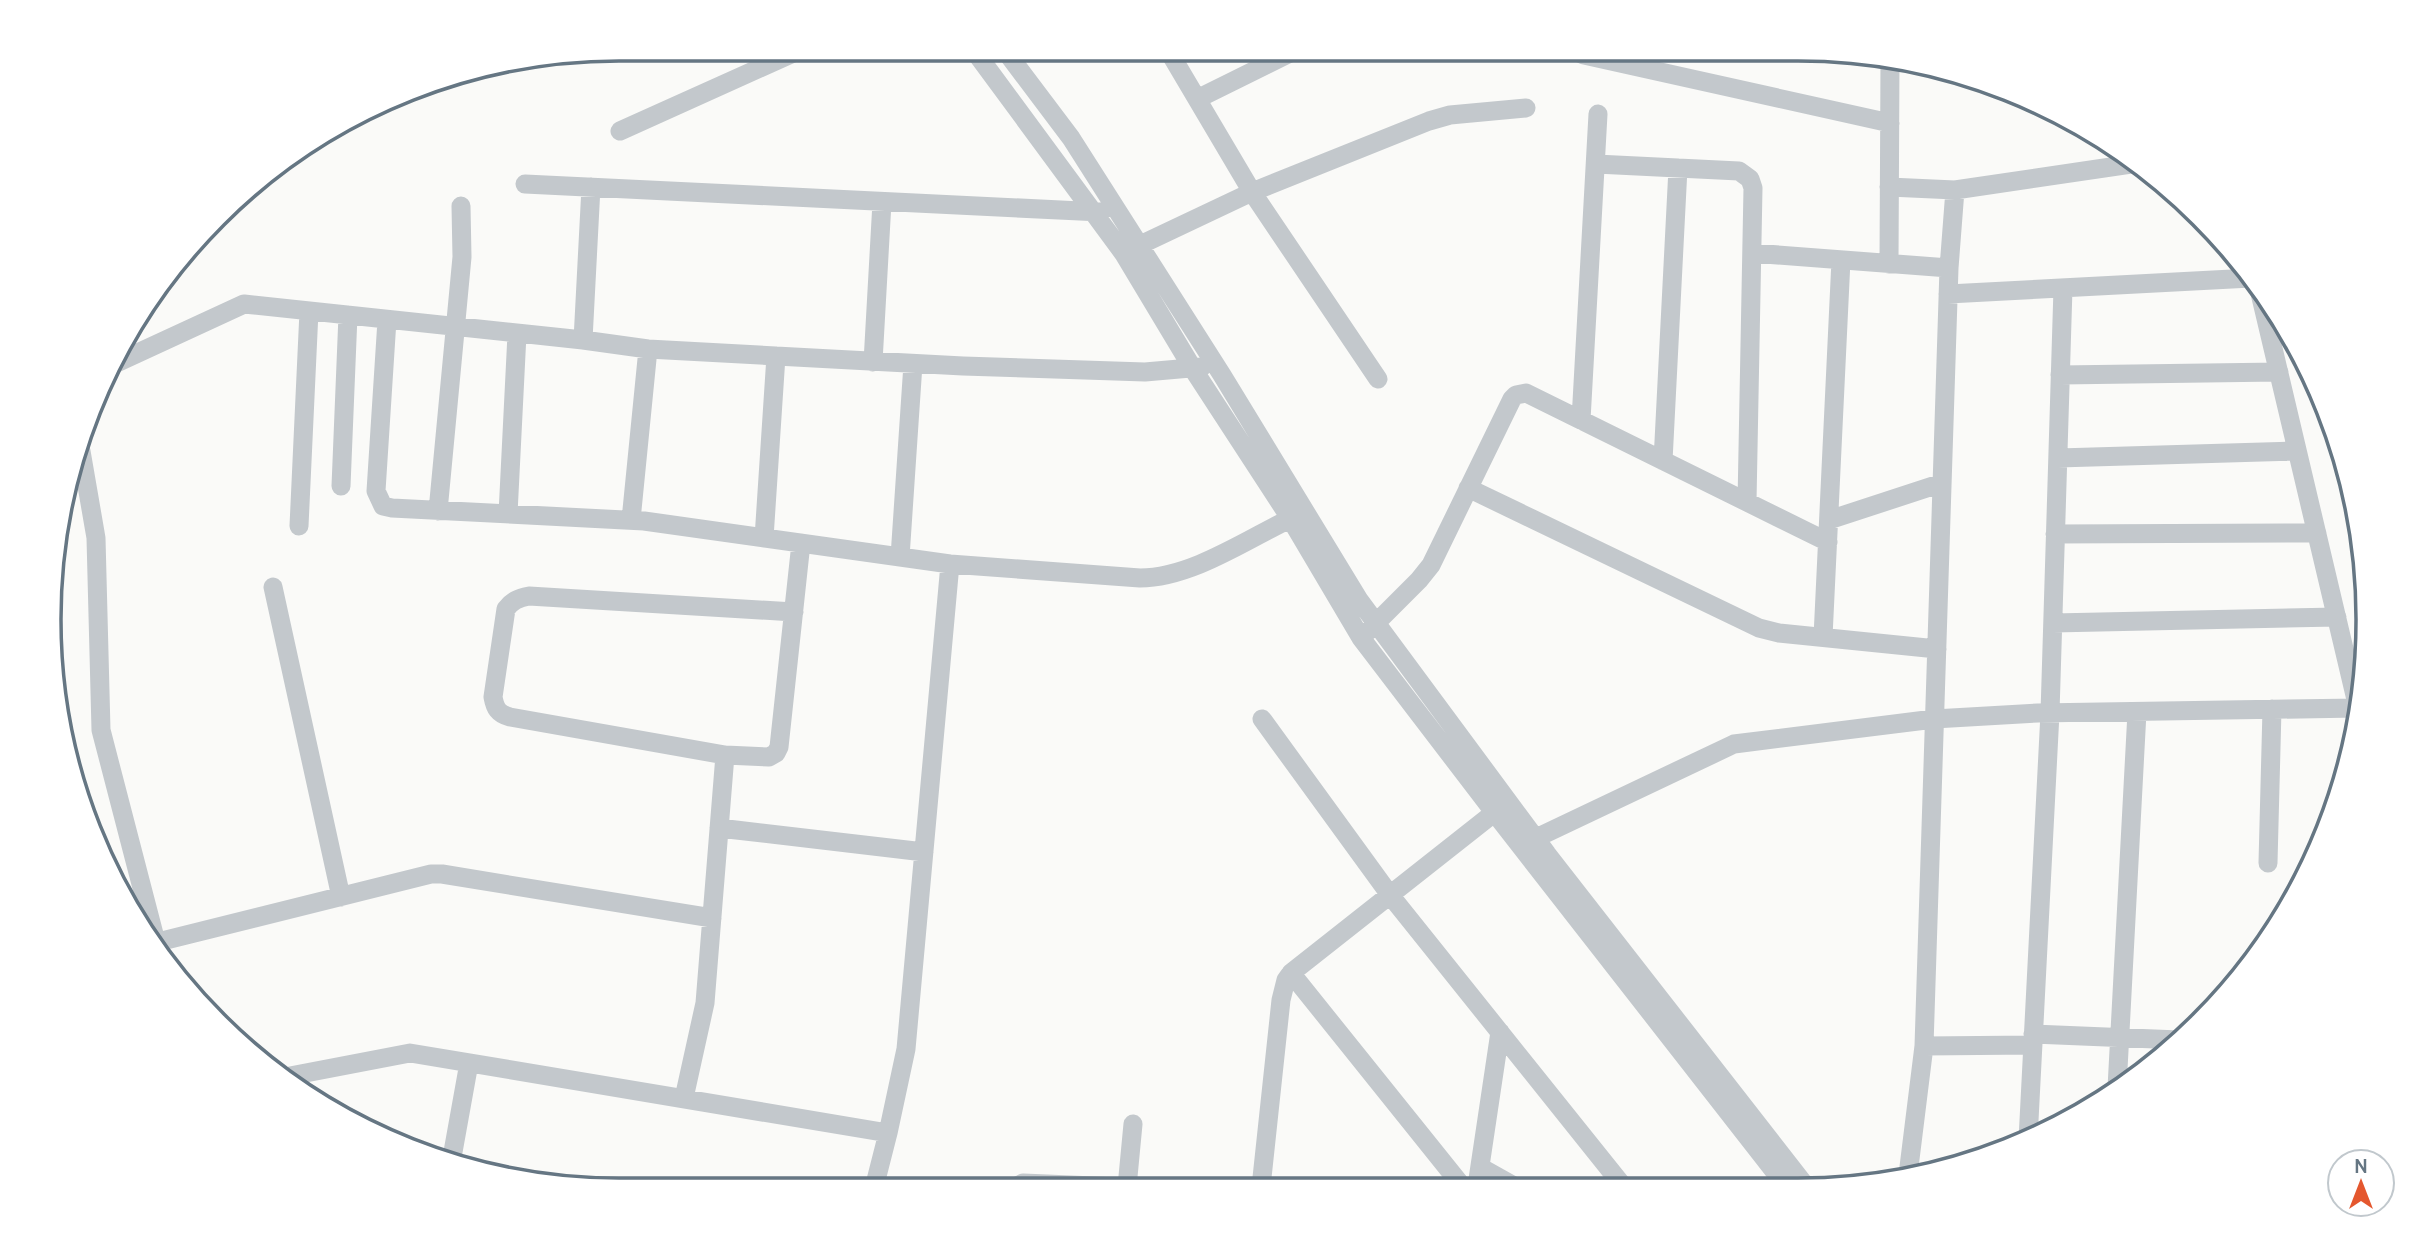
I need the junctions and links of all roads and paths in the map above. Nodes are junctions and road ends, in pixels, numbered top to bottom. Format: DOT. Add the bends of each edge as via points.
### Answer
graph roads {
  1 [pos="775,61"];
  2 [pos="982,61"];
  3 [pos="1013,61"];
  4 [pos="1175,61"];
  5 [pos="1274,61"];
  6 [pos="1611,61"];
  7 [pos="1890,69"];
  8 [pos="1197,99"];
  9 [pos="1526,108"];
  10 [pos="1598,114"];
  11 [pos="1890,122"];
  12 [pos="620,131"];
  13 [pos="1596,164"];
  14 [pos="2122,165"];
  15 [pos="1678,168"];
  16 [pos="525,184"];
  17 [pos="591,187"];
  18 [pos="1889,187"];
  19 [pos="1955,190"];
  20 [pos="1252,192"];
  21 [pos="882,202"];
  22 [pos="461,206"];
  23 [pos="1092,212"];
  24 [pos="1119,213"];
  25 [pos="1140,245"];
  26 [pos="1752,253"];
  27 [pos="1841,260"];
  28 [pos="1889,264"];
  29 [pos="1949,268"];
  30 [pos="2239,279"];
  31 [pos="2063,288"];
  32 [pos="1948,295"];
  33 [pos="309,311"];
  34 [pos="2265,314"];
  35 [pos="348,315"];
  36 [pos="387,320"];
  37 [pos="456,327"];
  38 [pos="517,334"];
  39 [pos="583,340"];
  40 [pos="648,349"];
  41 [pos="776,356"];
  42 [pos="127,358"];
  43 [pos="873,362"];
  44 [pos="912,364"];
  45 [pos="1216,365"];
  46 [pos="1193,369"];
  47 [pos="2279,372"];
  48 [pos="2060,375"];
  49 [pos="1378,379"];
  50 [pos="1581,420"];
  51 [pos="2297,451"];
  52 [pos="2058,457"];
  53 [pos="1663,461"];
  54 [pos="83,464"];
  55 [pos="1942,483"];
  56 [pos="341,486"];
  57 [pos="1468,488"];
  58 [pos="1747,502"];
  59 [pos="438,511"];
  60 [pos="508,514"];
  61 [pos="1298,514"];
  62 [pos="631,520"];
  63 [pos="1829,520"];
  64 [pos="299,526"];
  65 [pos="2317,533"];
  66 [pos="2055,534"];
  67 [pos="764,538"];
  68 [pos="1828,542"];
  69 [pos="801,543"];
  70 [pos="900,557"];
  71 [pos="950,564"];
  72 [pos="272,587"];
  73 [pos="1351,605"];
  74 [pos="794,612"];
  75 [pos="2337,617"];
  76 [pos="1375,621"];
  77 [pos="2053,622"];
  78 [pos="1359,634"];
  79 [pos="1823,637"];
  80 [pos="1937,649"];
  81 [pos="2352,682"];
  82 [pos="2348,708"];
  83 [pos="2272,709"];
  84 [pos="2137,712"];
  85 [pos="2050,713"];
  86 [pos="1262,719"];
  87 [pos="1934,719"];
  88 [pos="725,755"];
  89 [pos="1501,807"];
  90 [pos="719,828"];
  91 [pos="1529,844"];
  92 [pos="924,852"];
  93 [pos="2268,863"];
  94 [pos="1390,895"];
  95 [pos="341,897"];
  96 [pos="712,918"];
  97 [pos="154,928"];
  98 [pos="162,939"];
  99 [pos="1291,973"];
  100 [pos="1500,1032"];
  101 [pos="2119,1036"];
  102 [pos="2166,1039"];
  103 [pos="2033,1040"];
  104 [pos="1924,1046"];
  105 [pos="469,1063"];
  106 [pos="297,1075"];
  107 [pos="2117,1077"];
  108 [pos="684,1098"];
  109 [pos="1133,1124"];
  110 [pos="2029,1127"];
  111 [pos="888,1133"];
  112 [pos="453,1152"];
  113 [pos="1909,1166"];
  114 [pos="1479,1176"];
  115 [pos="877,1178"];
  116 [pos="1128,1178"];
  117 [pos="1262,1178"];
  118 [pos="1456,1178"];
  119 [pos="1617,1178"];
  120 [pos="1780,1178"];
  121 [pos="1799,1178"];
  1 -- 12 [label="street"];
  2 -- 23 [label="street"];
  3 -- 24 [label="street" via="1068,133"];
  4 -- 8 [label="street"];
  5 -- 8 [label="street"];
  6 -- 11 [label="street"];
  7 -- 11 [label="street"];
  8 -- 20 [label="street"];
  9 -- 20 [label="street" via="1439,118"];
  10 -- 13 [label="street"];
  11 -- 18 [label="street"];
  13 -- 15 [label="street"];
  13 -- 50 [label="street"];
  14 -- 19 [label="street"];
  15 -- 26 [label="street" via="1746,174 1753,188"];
  15 -- 53 [label="street"];
  16 -- 17 [label="street"];
  17 -- 21 [label="street"];
  17 -- 39 [label="street"];
  18 -- 19 [label="street"];
  18 -- 28 [label="street"];
  19 -- 29 [label="street"];
  20 -- 25 [label="street"];
  20 -- 49 [label="street"];
  21 -- 23 [label="street"];
  21 -- 43 [label="street"];
  22 -- 37 [label="street"];
  23 -- 24 [label="street"];
  23 -- 46 [label="street" via="1124,254"];
  24 -- 25 [label="street"];
  25 -- 45 [label="street"];
  26 -- 27 [label="street"];
  26 -- 58 [label="street"];
  27 -- 28 [label="street"];
  27 -- 63 [label="street"];
  28 -- 29 [label="street"];
  29 -- 32 [label="street"];
  30 -- 31 [label="street"];
  31 -- 32 [label="street"];
  31 -- 48 [label="street"];
  32 -- 55 [label="street"];
  33 -- 35 [label="street"];
  33 -- 42 [label="street" via="244,304"];
  33 -- 64 [label="street"];
  34 -- 47 [label="street"];
  35 -- 36 [label="street"];
  35 -- 56 [label="street"];
  36 -- 37 [label="street"];
  36 -- 59 [label="street" via="376,491 383,506"];
  37 -- 38 [label="street"];
  37 -- 59 [label="street"];
  38 -- 39 [label="street"];
  38 -- 60 [label="street"];
  39 -- 40 [label="street"];
  40 -- 41 [label="street"];
  40 -- 62 [label="street"];
  41 -- 43 [label="street"];
  41 -- 67 [label="street"];
  43 -- 44 [label="street"];
  44 -- 46 [label="street" via="1145,372"];
  44 -- 70 [label="street"];
  45 -- 46 [label="street"];
  45 -- 61 [label="street"];
  46 -- 61 [label="street"];
  47 -- 48 [label="street"];
  47 -- 51 [label="street"];
  48 -- 52 [label="street"];
  50 -- 53 [label="street"];
  50 -- 57 [label="street" via="1525,393 1516,395"];
  51 -- 52 [label="street"];
  51 -- 65 [label="street"];
  52 -- 66 [label="street"];
  53 -- 58 [label="street"];
  54 -- 97 [label="street" via="96,538 101,730"];
  55 -- 63 [label="street"];
  55 -- 80 [label="street"];
  57 -- 76 [label="street" via="1425,574"];
  57 -- 79 [label="street" via="1759,628"];
  58 -- 68 [label="street"];
  59 -- 60 [label="street"];
  60 -- 62 [label="street"];
  61 -- 71 [label="street" via="1199,564 1152,578"];
  61 -- 73 [label="street"];
  62 -- 67 [label="street"];
  63 -- 68 [label="street"];
  65 -- 66 [label="street"];
  65 -- 75 [label="street"];
  66 -- 77 [label="street"];
  67 -- 69 [label="street"];
  68 -- 79 [label="street"];
  69 -- 70 [label="street"];
  69 -- 74 [label="street"];
  70 -- 71 [label="street"];
  71 -- 92 [label="street"];
  72 -- 95 [label="street"];
  73 -- 76 [label="street"];
  73 -- 78 [label="street"];
  74 -- 88 [label="street" via="779,747 776,753 761,758"];
  74 -- 88 [label="street" via="529,596 511,602 506,609 493,697 501,714"];
  75 -- 77 [label="street"];
  75 -- 81 [label="street"];
  76 -- 78 [label="street"];
  76 -- 89 [label="street"];
  77 -- 85 [label="street"];
  78 -- 89 [label="street"];
  79 -- 80 [label="street"];
  80 -- 87 [label="street"];
  82 -- 83 [label="street"];
  83 -- 84 [label="street"];
  83 -- 93 [label="street"];
  84 -- 85 [label="street"];
  84 -- 101 [label="street"];
  85 -- 87 [label="street"];
  85 -- 103 [label="street"];
  86 -- 94 [label="street"];
  87 -- 91 [label="street" via="1734,744"];
  87 -- 104 [label="street"];
  88 -- 90 [label="street"];
  89 -- 91 [label="street"];
  89 -- 94 [label="street"];
  90 -- 92 [label="street"];
  90 -- 96 [label="street"];
  91 -- 120 [label="street"];
  91 -- 121 [label="street"];
  92 -- 111 [label="street" via="906,1049"];
  94 -- 99 [label="street"];
  94 -- 100 [label="street"];
  95 -- 96 [label="street" via="431,874 451,874"];
  95 -- 98 [label="street"];
  96 -- 108 [label="street" via="704,1014"];
  99 -- 117 [label="street" via="1281,1000"];
  99 -- 118 [label="street"];
  100 -- 114 [label="street"];
  100 -- 119 [label="street"];
  101 -- 102 [label="street"];
  101 -- 103 [label="street"];
  101 -- 107 [label="street"];
  103 -- 104 [label="street"];
  103 -- 110 [label="street"];
  104 -- 113 [label="street"];
  105 -- 106 [label="street" via="410,1053"];
  105 -- 108 [label="street"];
  105 -- 112 [label="street"];
  108 -- 111 [label="street"];
  109 -- 116 [label="street"];
  111 -- 115 [label="street"];
}
